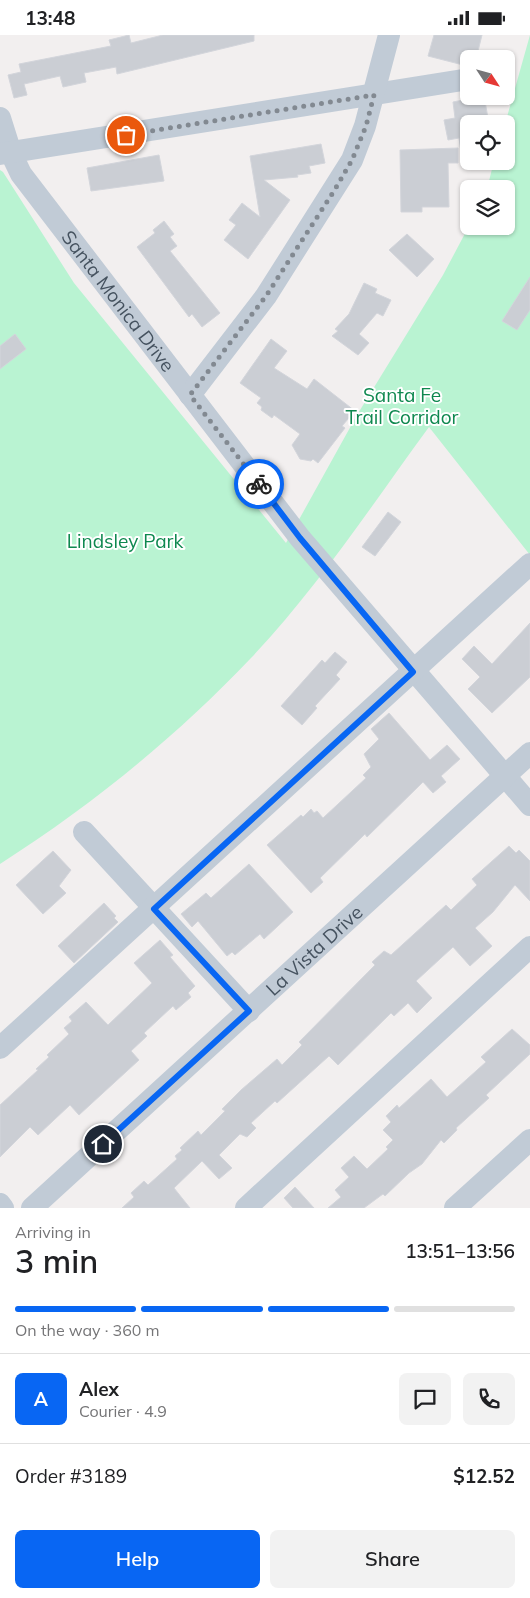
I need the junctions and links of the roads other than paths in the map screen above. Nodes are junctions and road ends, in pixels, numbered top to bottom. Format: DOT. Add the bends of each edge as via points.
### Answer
graph roads {
  1 [pos="389,35"];
  2 [pos="460,81"];
  3 [pos="374,95"];
  4 [pos="0,118"];
  5 [pos="6,154"];
  6 [pos="190,395"];
  7 [pos="530,564"];
  8 [pos="413,672"];
  9 [pos="530,753"];
  10 [pos="505,776"];
  11 [pos="530,805"];
  12 [pos="84,832"];
  13 [pos="154,909"];
  14 [pos="530,947"];
  15 [pos="249,1011"];
  16 [pos="0,1048"];
  17 [pos="530,1140"];
  18 [pos="0,1204"];
  19 [pos="3,1208"];
  20 [pos="32,1208"];
  21 [pos="246,1208"];
  22 [pos="455,1208"];
  1 -- 3 [label="street"];
  2 -- 3 [label="street"];
  3 -- 5 [label="street"];
  3 -- 6 [label="street" via="352,160 334,191 266,296"];
  4 -- 5 [label="street, Santa Monica Drive"];
  5 -- 6 [label="street, Santa Monica Drive"];
  6 -- 8 [label="street, Santa Monica Drive" via="308,546"];
  7 -- 8 [label="street"];
  8 -- 10 [label="street, Santa Monica Drive"];
  8 -- 13 [label="street"];
  9 -- 10 [label="street, La Vista Drive"];
  10 -- 11 [label="street, Santa Monica Drive"];
  10 -- 15 [label="street, La Vista Drive"];
  12 -- 13 [label="street"];
  13 -- 15 [label="street"];
  13 -- 16 [label="street"];
  14 -- 21 [label="street"];
  15 -- 20 [label="street, La Vista Drive"];
  17 -- 22 [label="street"];
  18 -- 19 [label="street"];
}
